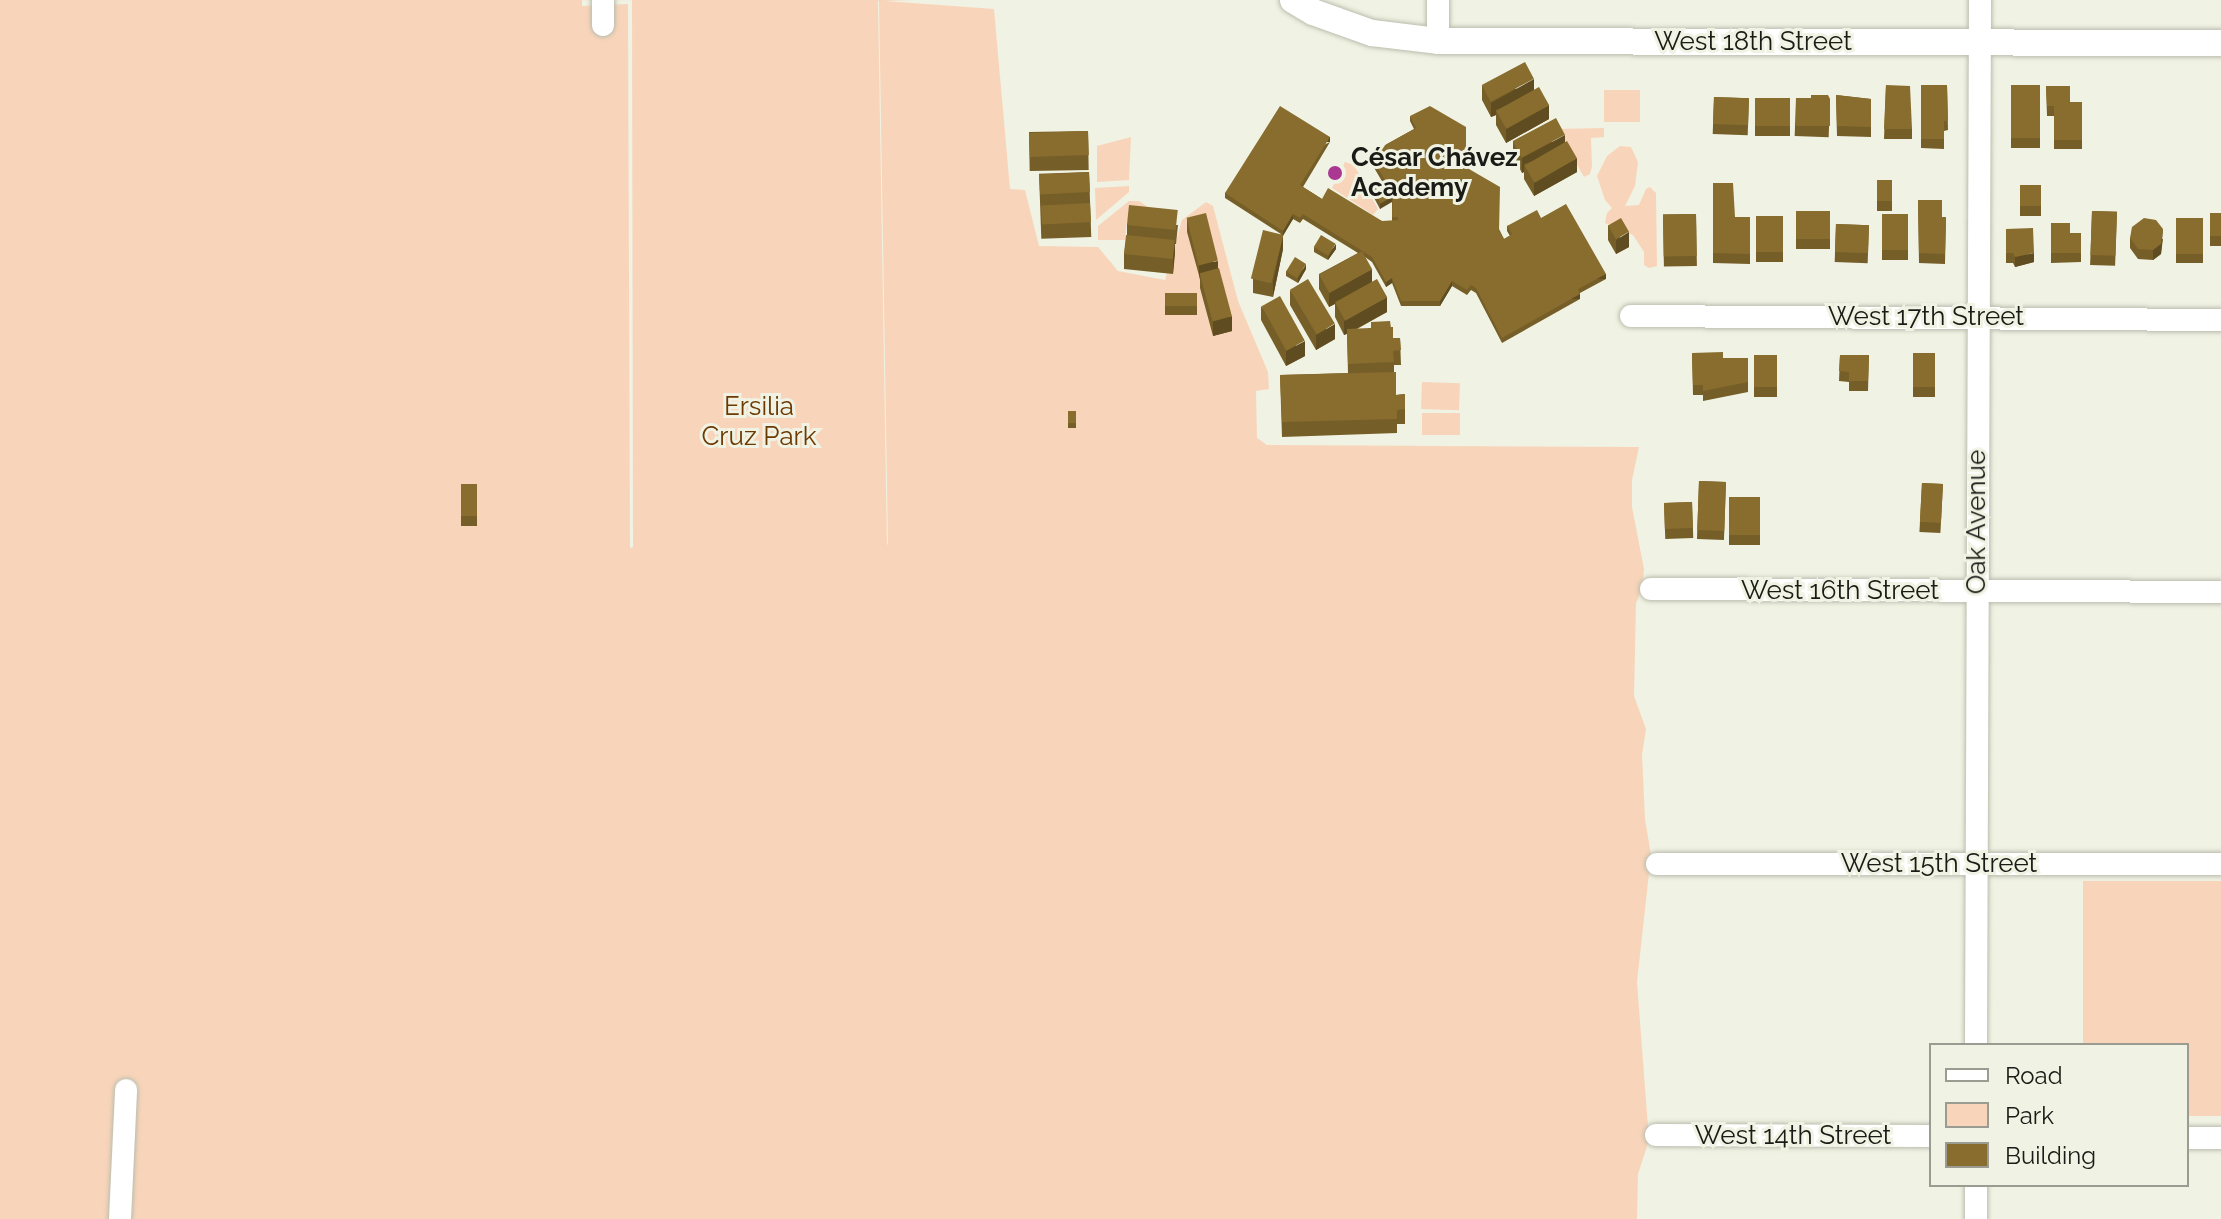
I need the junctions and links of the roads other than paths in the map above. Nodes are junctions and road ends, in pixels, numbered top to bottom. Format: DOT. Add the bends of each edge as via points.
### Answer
graph roads {
  1 [pos="603,0"];
  2 [pos="1293,0"];
  3 [pos="1438,0"];
  4 [pos="1980,0"];
  5 [pos="603,25"];
  6 [pos="1438,41"];
  7 [pos="1980,42"];
  8 [pos="2221,43"];
  9 [pos="1631,316"];
  10 [pos="1977,318"];
  11 [pos="2221,320"];
  12 [pos="1651,589"];
  13 [pos="1977,591"];
  14 [pos="2221,592"];
  15 [pos="1657,864"];
  16 [pos="1976,864"];
  17 [pos="2221,864"];
  18 [pos="1976,1043"];
  19 [pos="126,1090"];
  20 [pos="1656,1135"];
  21 [pos="1929,1136"];
  22 [pos="2189,1138"];
  23 [pos="2221,1138"];
  24 [pos="1976,1187"];
  25 [pos="120,1219"];
  26 [pos="1976,1219"];
  1 -- 5 [label="street"];
  2 -- 6 [label="street, West 18th Street" via="1372,33"];
  3 -- 6 [label="street"];
  4 -- 7 [label="street, Oak Avenue"];
  6 -- 7 [label="street, West 18th Street"];
  7 -- 8 [label="street, West 18th Street"];
  7 -- 10 [label="street, Oak Avenue"];
  9 -- 10 [label="street, West 17th Street"];
  10 -- 11 [label="street, West 17th Street"];
  10 -- 13 [label="street, Oak Avenue"];
  12 -- 13 [label="street, West 16th Street"];
  13 -- 14 [label="street, West 16th Street"];
  13 -- 16 [label="street, Oak Avenue"];
  15 -- 16 [label="street, West 15th Street"];
  16 -- 17 [label="street, West 15th Street"];
  16 -- 18 [label="street, Oak Avenue"];
  19 -- 25 [label="street"];
  20 -- 21 [label="street, West 14th Street"];
  22 -- 23 [label="street"];
  24 -- 26 [label="street"];
}
